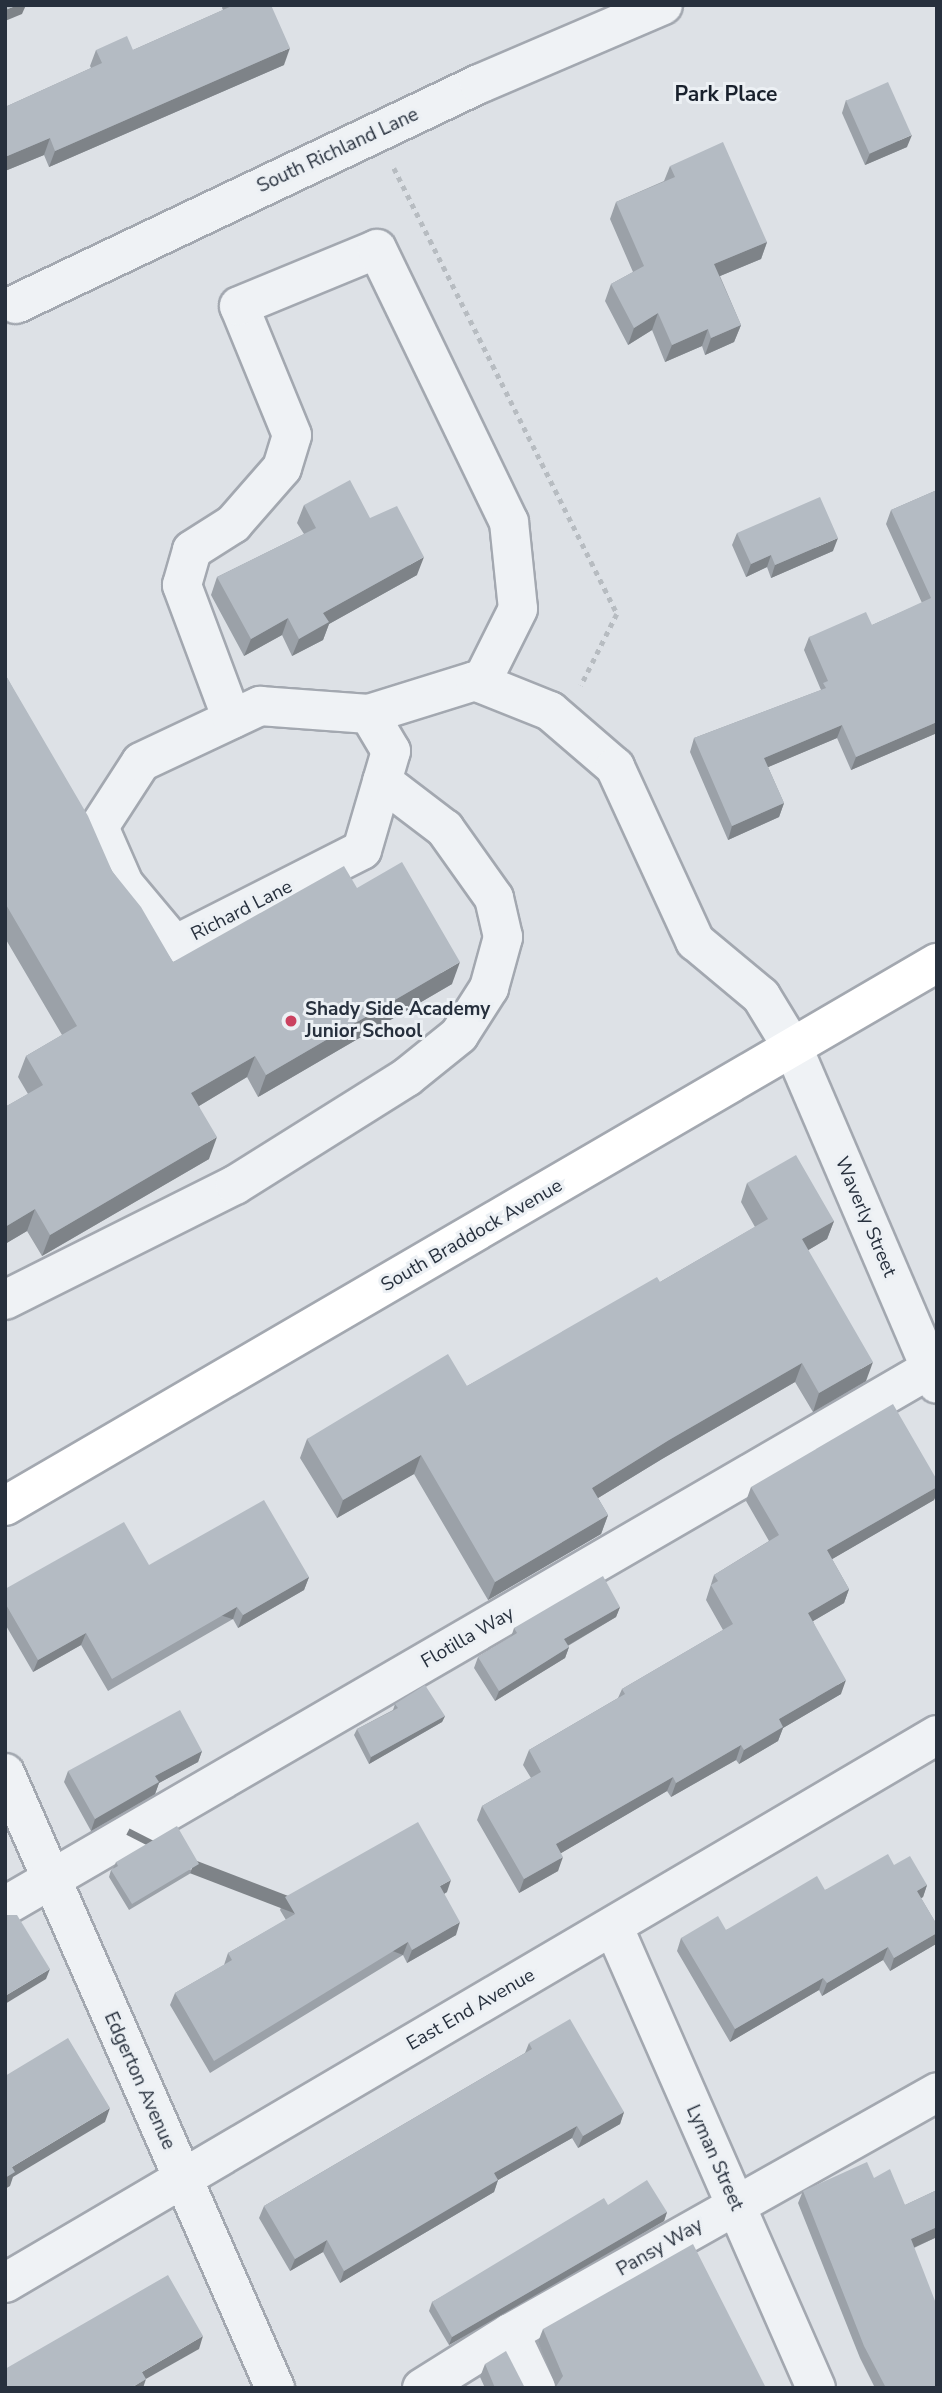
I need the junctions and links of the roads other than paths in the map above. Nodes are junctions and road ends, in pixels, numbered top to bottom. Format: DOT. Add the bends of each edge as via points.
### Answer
graph roads {
  1 [pos="663,5"];
  2 [pos="16,304"];
  3 [pos="481,683"];
  4 [pos="369,714"];
  5 [pos="232,719"];
  6 [pos="382,781"];
  7 [pos="937,964"];
  8 [pos="794,1050"];
  9 [pos="5,1300"];
  10 [pos="933,1377"];
  11 [pos="5,1506"];
  12 [pos="937,1735"];
  13 [pos="5,1773"];
  14 [pos="51,1880"];
  15 [pos="5,1906"];
  16 [pos="614,1928"];
  17 [pos="937,2092"];
  18 [pos="181,2177"];
  19 [pos="735,2205"];
  20 [pos="5,2283"];
  21 [pos="510,2333"];
  22 [pos="275,2388"];
  23 [pos="422,2388"];
  24 [pos="537,2388"];
  25 [pos="816,2388"];
  1 -- 2 [label="street, South Richland Lane" via="376,133"];
  3 -- 4 [label="street, Richard Lane" via="475,681"];
  3 -- 5 [label="street" via="518,609 509,522 377,249 239,306 292,435 282,468 233,524 192,551 182,585"];
  3 -- 8 [label="street" via="550,711 615,767 695,941 761,996"];
  4 -- 5 [label="street, Richard Lane" via="260,706"];
  4 -- 6 [label="street, Richard Lane" via="391,751"];
  5 -- 6 [label="street, Richard Lane" via="141,762 99,827 124,884 175,945 362,849"];
  6 -- 9 [label="street" via="444,829 494,898 503,937 489,988 459,1035 407,1077 235,1185"];
  7 -- 8 [label="main road, South Braddock Avenue"];
  8 -- 10 [label="street, Waverly Street"];
  8 -- 11 [label="main road, South Braddock Avenue"];
  10 -- 14 [label="street, Flotilla Way"];
  12 -- 16 [label="street, East End Avenue"];
  13 -- 14 [label="street, Edgerton Avenue"];
  14 -- 15 [label="street, Flotilla Way"];
  14 -- 18 [label="street, Edgerton Avenue"];
  16 -- 18 [label="street, East End Avenue"];
  16 -- 19 [label="street, Lyman Street"];
  17 -- 19 [label="street, Pansy Way"];
  18 -- 20 [label="street, East End Avenue"];
  18 -- 22 [label="street, Edgerton Avenue"];
  19 -- 21 [label="street, Pansy Way"];
  19 -- 25 [label="street, Lyman Street"];
  21 -- 23 [label="street, Pansy Way"];
  21 -- 24 [label="street"];
}
